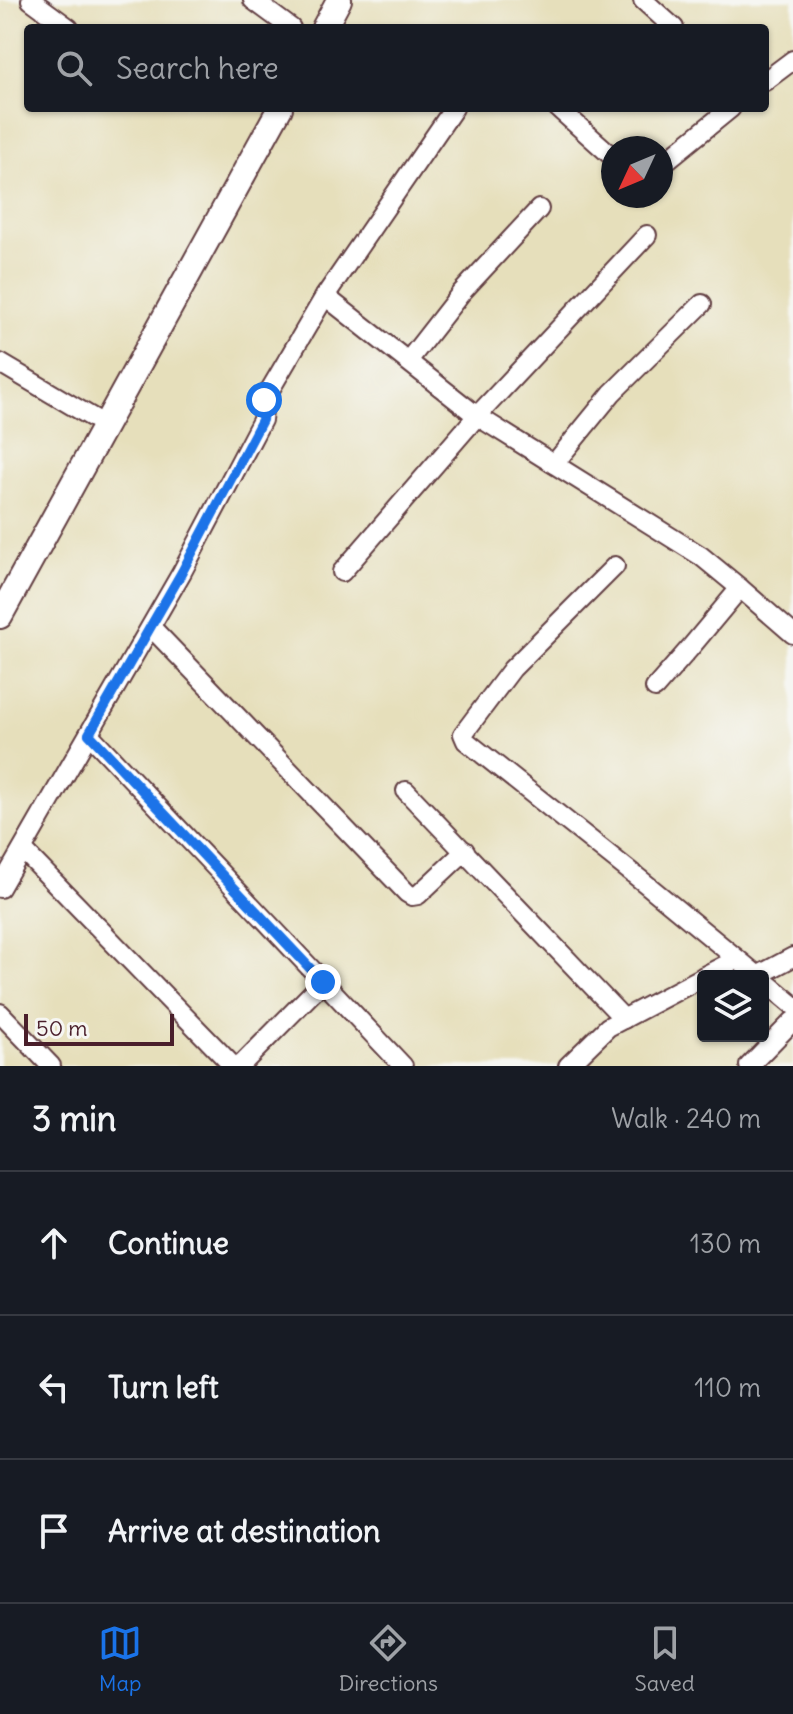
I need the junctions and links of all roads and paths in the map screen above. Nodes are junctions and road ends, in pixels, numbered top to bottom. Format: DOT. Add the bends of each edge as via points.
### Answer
graph roads {
  1 [pos="31,0"];
  2 [pos="253,0"];
  3 [pos="339,0"];
  4 [pos="643,0"];
  5 [pos="64,24"];
  6 [pos="286,24"];
  7 [pos="326,24"];
  8 [pos="670,24"];
  9 [pos="793,60"];
  10 [pos="769,78"];
  11 [pos="278,112"];
  12 [pos="451,112"];
  13 [pos="562,112"];
  14 [pos="726,112"];
  15 [pos="601,146"];
  16 [pos="673,155"];
  17 [pos="539,209"];
  18 [pos="647,235"];
  19 [pos="325,296"];
  20 [pos="702,304"];
  21 [pos="408,361"];
  22 [pos="0,363"];
  23 [pos="477,416"];
  24 [pos="105,425"];
  25 [pos="554,464"];
  26 [pos="615,566"];
  27 [pos="342,572"];
  28 [pos="740,588"];
  29 [pos="0,616"];
  30 [pos="151,627"];
  31 [pos="793,634"];
  32 [pos="655,688"];
  33 [pos="89,734"];
  34 [pos="406,791"];
  35 [pos="23,850"];
  36 [pos="465,851"];
  37 [pos="0,888"];
  38 [pos="793,957"];
  39 [pos="737,959"];
  40 [pos="716,970"];
  41 [pos="751,970"];
  42 [pos="769,970"];
  43 [pos="697,980"];
  44 [pos="323,982"];
  45 [pos="769,985"];
  46 [pos="793,1005"];
  47 [pos="0,1013"];
  48 [pos="624,1019"];
  49 [pos="793,1021"];
  50 [pos="51,1066"];
  51 [pos="233,1066"];
  52 [pos="240,1066"];
  53 [pos="403,1066"];
  54 [pos="568,1066"];
  55 [pos="749,1066"];
  1 -- 5 [label="street"];
  2 -- 6 [label="street"];
  3 -- 7 [label="street"];
  4 -- 8 [label="street"];
  9 -- 10 [label="street"];
  11 -- 24 [label="street"];
  12 -- 19 [label="street"];
  13 -- 15 [label="street"];
  14 -- 16 [label="street"];
  17 -- 21 [label="street" via="461,293"];
  18 -- 23 [label="street"];
  19 -- 21 [label="street"];
  19 -- 30 [label="street" via="264,400 262,420"];
  20 -- 25 [label="street" via="612,393"];
  21 -- 23 [label="street"];
  22 -- 24 [label="street"];
  23 -- 25 [label="street"];
  23 -- 27 [label="street"];
  24 -- 29 [label="street"];
  25 -- 28 [label="street" via="701,556"];
  26 -- 39 [label="street" via="512,669 463,734"];
  28 -- 31 [label="street"];
  28 -- 32 [label="street"];
  30 -- 33 [label="street"];
  30 -- 36 [label="street" via="407,893 418,895"];
  33 -- 35 [label="street"];
  33 -- 44 [label="street"];
  34 -- 36 [label="street"];
  35 -- 37 [label="street"];
  35 -- 51 [label="street"];
  36 -- 48 [label="street"];
  38 -- 42 [label="street"];
  39 -- 40 [label="street"];
  39 -- 41 [label="street"];
  43 -- 48 [label="street"];
  44 -- 52 [label="street"];
  44 -- 53 [label="street"];
  45 -- 46 [label="street"];
  47 -- 50 [label="street"];
  48 -- 54 [label="street" via="608,1027"];
  49 -- 55 [label="street"];
}
